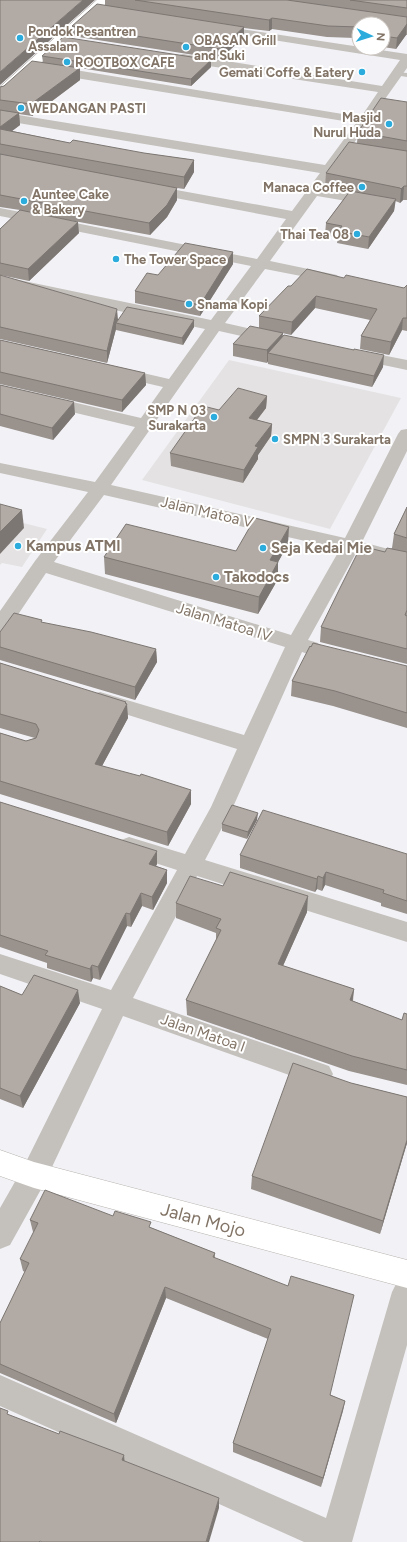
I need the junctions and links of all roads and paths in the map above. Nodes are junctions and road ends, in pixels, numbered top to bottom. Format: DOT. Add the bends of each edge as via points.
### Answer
graph roads {
  1 [pos="104,0"];
  2 [pos="94,9"];
  3 [pos="110,12"];
  4 [pos="204,26"];
  5 [pos="61,39"];
  6 [pos="77,42"];
  7 [pos="169,56"];
  8 [pos="407,58"];
  9 [pos="30,66"];
  10 [pos="402,74"];
  11 [pos="386,90"];
  12 [pos="0,93"];
  13 [pos="375,105"];
  14 [pos="388,107"];
  15 [pos="0,116"];
  16 [pos="364,121"];
  17 [pos="344,149"];
  18 [pos="360,152"];
  19 [pos="329,170"];
  20 [pos="137,187"];
  21 [pos="314,191"];
  22 [pos="386,204"];
  23 [pos="0,212"];
  24 [pos="296,216"];
  25 [pos="261,264"];
  26 [pos="346,280"];
  27 [pos="0,281"];
  28 [pos="216,326"];
  29 [pos="285,340"];
  30 [pos="338,351"];
  31 [pos="407,365"];
  32 [pos="106,369"];
  33 [pos="174,385"];
  34 [pos="0,390"];
  35 [pos="145,424"];
  36 [pos="407,434"];
  37 [pos="0,468"];
  38 [pos="100,488"];
  39 [pos="350,545"];
  40 [pos="407,560"];
  41 [pos="42,565"];
  42 [pos="0,626"];
  43 [pos="296,644"];
  44 [pos="326,652"];
  45 [pos="83,694"];
  46 [pos="250,745"];
  47 [pos="107,839"];
  48 [pos="191,865"];
  49 [pos="407,932"];
  50 [pos="0,964"];
  51 [pos="117,1002"];
  52 [pos="342,1082"];
  53 [pos="0,1163"];
  54 [pos="34,1174"];
  55 [pos="0,1235"];
  56 [pos="407,1274"];
  57 [pos="407,1292"];
  58 [pos="0,1390"];
  59 [pos="330,1538"];
  1 -- 2 [label="street"];
  2 -- 3 [label="street"];
  2 -- 5 [label="street"];
  4 -- 8 [label="street"];
  5 -- 6 [label="street"];
  5 -- 9 [label="street"];
  7 -- 11 [label="street"];
  8 -- 10 [label="street"];
  9 -- 12 [label="street"];
  9 -- 16 [label="street"];
  10 -- 11 [label="street"];
  11 -- 13 [label="street"];
  13 -- 14 [label="street"];
  13 -- 16 [label="street"];
  15 -- 19 [label="street"];
  16 -- 17 [label="street"];
  17 -- 18 [label="street"];
  17 -- 19 [label="street"];
  19 -- 21 [label="street"];
  20 -- 24 [label="street"];
  21 -- 22 [label="street"];
  21 -- 24 [label="street"];
  23 -- 25 [label="street"];
  24 -- 25 [label="street"];
  25 -- 26 [label="street"];
  25 -- 28 [label="street"];
  27 -- 28 [label="street"];
  28 -- 29 [label="street"];
  28 -- 33 [label="street"];
  30 -- 31 [label="street"];
  32 -- 33 [label="street"];
  33 -- 35 [label="street"];
  34 -- 35 [label="street"];
  35 -- 38 [label="street"];
  36 -- 39 [label="street"];
  37 -- 38 [label="street, Jalan Matoa V"];
  38 -- 39 [label="street, Jalan Matoa V"];
  38 -- 41 [label="street"];
  39 -- 40 [label="street, Jalan Matoa V"];
  39 -- 43 [label="street"];
  41 -- 42 [label="street"];
  41 -- 43 [label="street, Jalan Matoa IV"];
  43 -- 44 [label="street, Jalan Matoa IV"];
  43 -- 46 [label="street"];
  45 -- 46 [label="street"];
  46 -- 48 [label="street" via="222,807"];
  47 -- 48 [label="street"];
  48 -- 49 [label="street"];
  48 -- 51 [label="street"];
  50 -- 51 [label="street, Jalan Matoa I"];
  51 -- 52 [label="street, Jalan Matoa I"];
  51 -- 54 [label="street"];
  53 -- 54 [label="street, Jalan Mojo"];
  54 -- 55 [label="street"];
  54 -- 56 [label="street, Jalan Mojo"];
  57 -- 59 [label="street"];
  58 -- 59 [label="street"];
}
